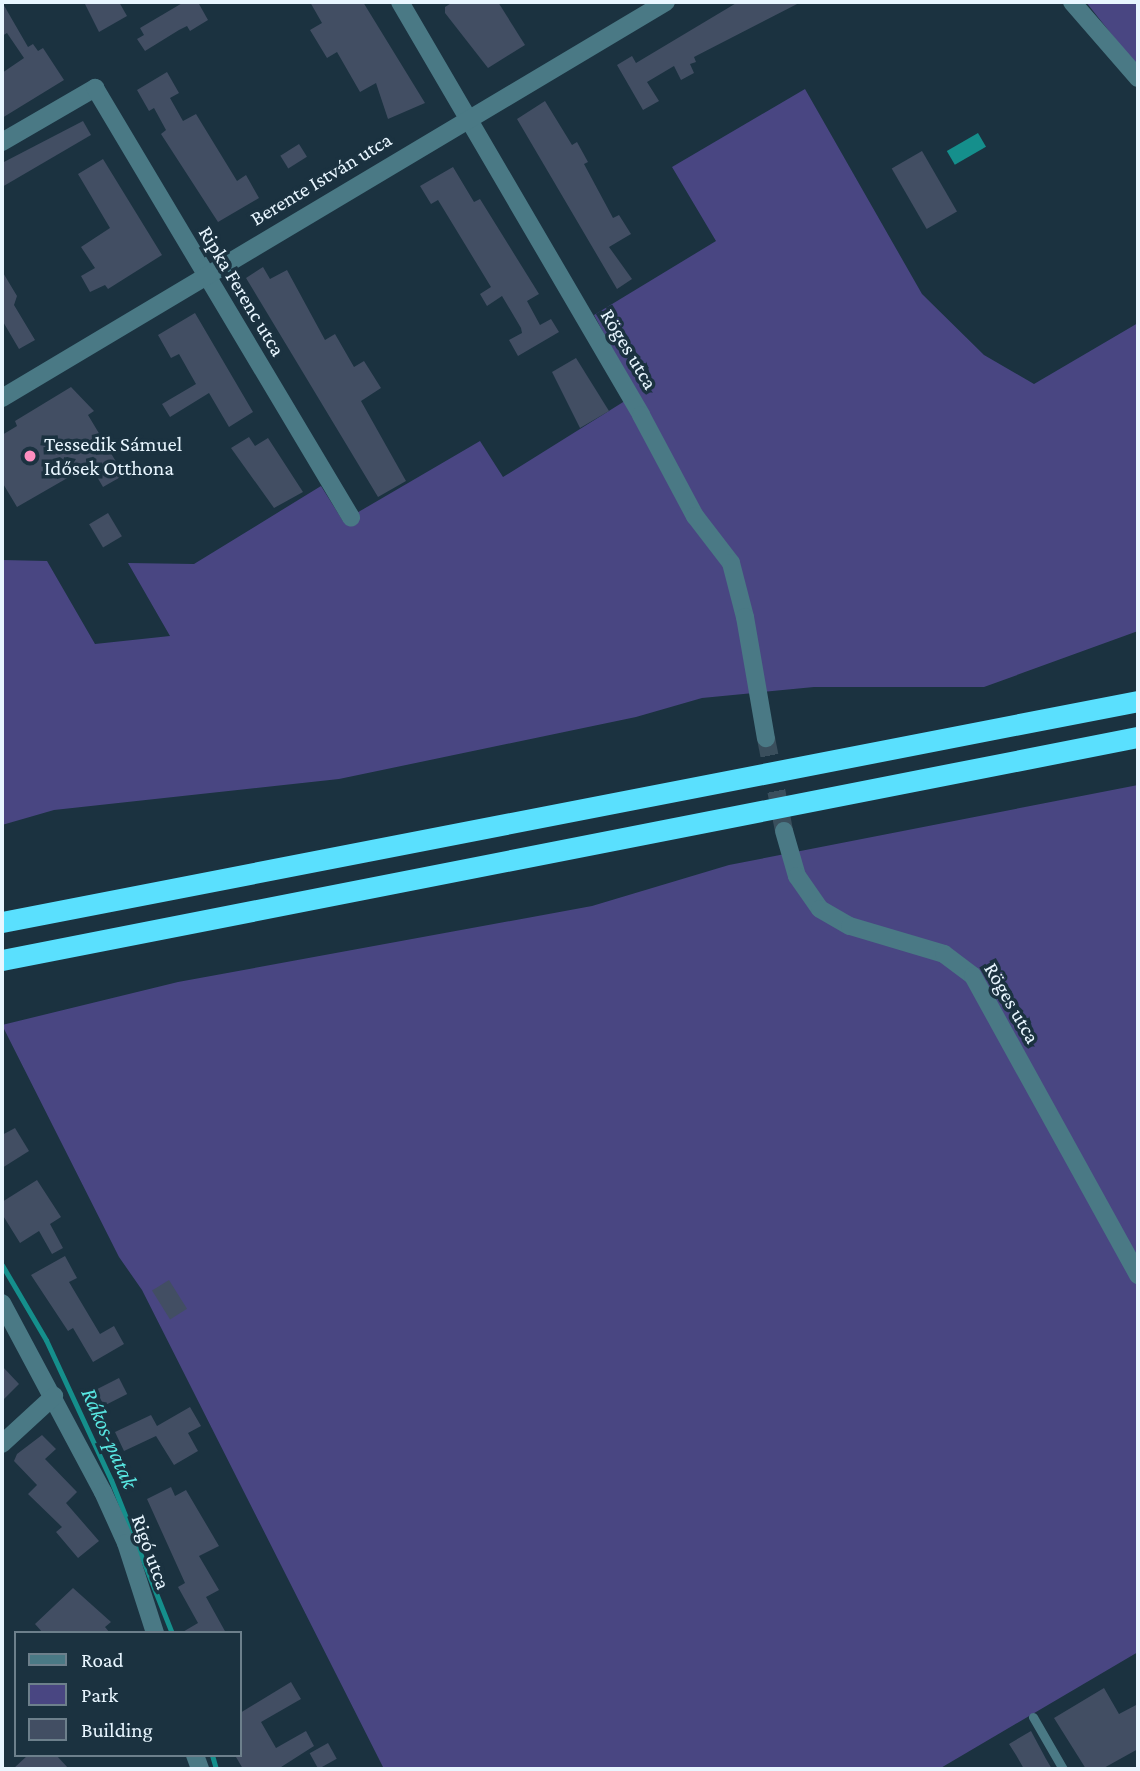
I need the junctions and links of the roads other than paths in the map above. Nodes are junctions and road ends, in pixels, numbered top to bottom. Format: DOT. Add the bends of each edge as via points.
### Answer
graph roads {
  1 [pos="400,2"];
  2 [pos="666,2"];
  3 [pos="1072,2"];
  4 [pos="1138,78"];
  5 [pos="466,118"];
  6 [pos="2,142"];
  7 [pos="205,275"];
  8 [pos="2,398"];
  9 [pos="351,517"];
  10 [pos="1138,701"];
  11 [pos="1138,737"];
  12 [pos="766,738"];
  13 [pos="784,831"];
  14 [pos="2,922"];
  15 [pos="2,960"];
  16 [pos="1138,1275"];
  17 [pos="2,1303"];
  18 [pos="54,1396"];
  19 [pos="2,1444"];
  20 [pos="154,1631"];
  21 [pos="1033,1717"];
  22 [pos="1063,1769"];
  1 -- 5 [label="street, Röges utca"];
  2 -- 5 [label="street, Berente István utca"];
  3 -- 4 [label="street"];
  5 -- 7 [label="street, Berente István utca"];
  5 -- 12 [label="street, Röges utca" via="641,415 695,516 731,564"];
  6 -- 7 [label="street, Ripka Ferenc utca" via="95,88"];
  7 -- 8 [label="street, Berente István utca"];
  7 -- 9 [label="street, Ripka Ferenc utca"];
  10 -- 14 [label="highway"];
  11 -- 15 [label="highway"];
  13 -- 16 [label="street, Röges utca" via="797,876 820,909 850,926 944,954 972,976"];
  17 -- 18 [label="street, Rigó utca"];
  18 -- 19 [label="street"];
  18 -- 20 [label="street, Rigó utca" via="126,1543"];
  21 -- 22 [label="lane"];
}
